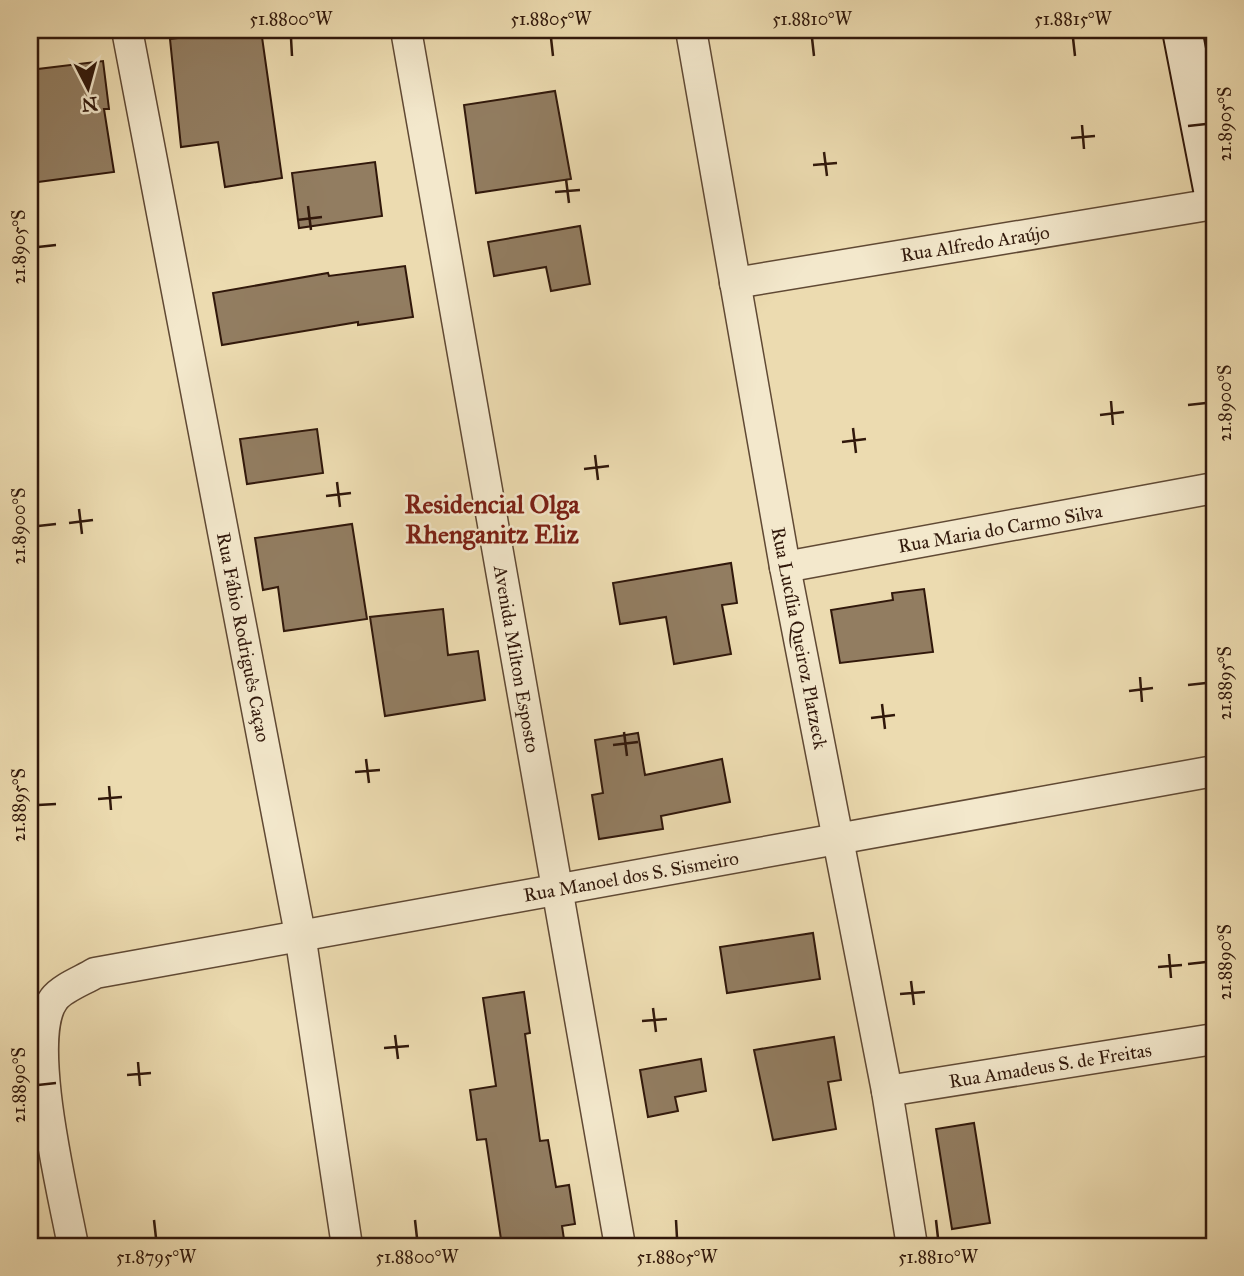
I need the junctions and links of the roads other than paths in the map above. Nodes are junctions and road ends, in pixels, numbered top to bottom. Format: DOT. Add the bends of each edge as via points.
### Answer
graph roads {
  1 [pos="127,30"];
  2 [pos="406,30"];
  3 [pos="691,30"];
  4 [pos="1182,30"];
  5 [pos="1214,194"];
  6 [pos="1214,204"];
  7 [pos="735,283"];
  8 [pos="1214,488"];
  9 [pos="785,567"];
  10 [pos="1214,771"];
  11 [pos="839,840"];
  12 [pos="558,889"];
  13 [pos="300,934"];
  14 [pos="1214,1039"];
  15 [pos="887,1091"];
  16 [pos="72,1246"];
  17 [pos="347,1246"];
  18 [pos="620,1246"];
  19 [pos="912,1246"];
  1 -- 13 [label="street, Rua Fábio Rodriguês Caçao"];
  2 -- 12 [label="street, Avenida Milton Esposto"];
  3 -- 7 [label="street, Rua Lucília Queiroz Platzeck"];
  4 -- 5 [label="street"];
  6 -- 7 [label="street, Rua Alfredo Araújo"];
  7 -- 9 [label="street, Rua Lucília Queiroz Platzeck"];
  8 -- 9 [label="street, Rua Maria do Carmo Silva"];
  9 -- 11 [label="street, Rua Lucília Queiroz Platzeck"];
  10 -- 11 [label="street, Rua Manoel dos S. Sismeiro"];
  11 -- 12 [label="street, Rua Manoel dos S. Sismeiro"];
  11 -- 15 [label="street, Rua Lucília Queiroz Platzeck"];
  12 -- 13 [label="street, Rua Manoel dos S. Sismeiro"];
  12 -- 18 [label="street, Avenida Milton Esposto"];
  13 -- 16 [label="street, Rua Manoel dos S. Sismeiro" via="95,973 54,999 42,1038 47,1101"];
  13 -- 17 [label="street, Rua Fábio Rodriguês Caçao"];
  14 -- 15 [label="street, Rua Amadeus S. de Freitas"];
  15 -- 19 [label="street, Rua Lucília Queiroz Platzeck"];
}
